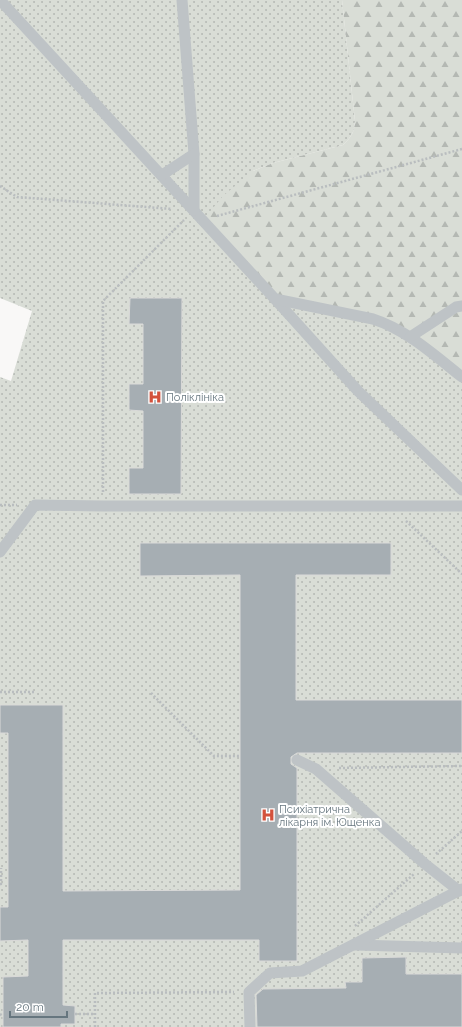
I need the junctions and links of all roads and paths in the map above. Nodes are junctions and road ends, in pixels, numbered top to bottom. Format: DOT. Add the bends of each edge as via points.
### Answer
graph roads {
  1 [pos="0,0"];
  2 [pos="182,0"];
  3 [pos="462,149"];
  4 [pos="194,154"];
  5 [pos="162,175"];
  6 [pos="0,186"];
  7 [pos="177,209"];
  8 [pos="194,210"];
  9 [pos="203,220"];
  10 [pos="276,299"];
  11 [pos="462,306"];
  12 [pos="410,337"];
  13 [pos="462,377"];
  14 [pos="462,490"];
  15 [pos="103,506"];
  16 [pos="389,506"];
  17 [pos="462,506"];
  18 [pos="0,552"];
  19 [pos="462,574"];
  20 [pos="0,692"];
  21 [pos="35,692"];
  22 [pos="151,693"];
  23 [pos="240,756"];
  24 [pos="297,760"];
  25 [pos="462,766"];
  26 [pos="316,768"];
  27 [pos="462,831"];
  28 [pos="424,864"];
  29 [pos="1,868"];
  30 [pos="0,884"];
  31 [pos="461,890"];
  32 [pos="349,931"];
  33 [pos="352,945"];
  34 [pos="462,948"];
  35 [pos="249,992"];
  36 [pos="75,1014"];
  37 [pos="95,1014"];
  38 [pos="95,1027"];
  39 [pos="250,1027"];
  1 -- 5 [label="lane"];
  2 -- 4 [label="lane"];
  3 -- 9 [label="path"];
  4 -- 5 [label="lane"];
  4 -- 8 [label="lane"];
  5 -- 8 [label="lane"];
  6 -- 7 [label="path" via="18,197"];
  8 -- 9 [label="lane"];
  8 -- 15 [label="path" via="103,301"];
  9 -- 10 [label="lane"];
  10 -- 12 [label="lane" via="373,319"];
  10 -- 14 [label="lane" via="358,392"];
  11 -- 12 [label="lane" via="456,307"];
  12 -- 13 [label="lane"];
  15 -- 16 [label="lane"];
  15 -- 18 [label="lane" via="36,505"];
  16 -- 17 [label="lane"];
  16 -- 19 [label="path"];
  20 -- 21 [label="path"];
  22 -- 23 [label="path" via="214,756"];
  24 -- 26 [label="lane"];
  25 -- 26 [label="path"];
  26 -- 28 [label="lane"];
  27 -- 28 [label="path"];
  28 -- 31 [label="lane"];
  28 -- 32 [label="path"];
  29 -- 30 [label="path"];
  31 -- 33 [label="lane"];
  33 -- 34 [label="lane"];
  33 -- 35 [label="lane" via="302,972 270,973"];
  35 -- 37 [label="path" via="96,993"];
  35 -- 39 [label="lane"];
  36 -- 37 [label="path"];
  37 -- 38 [label="path"];
}
